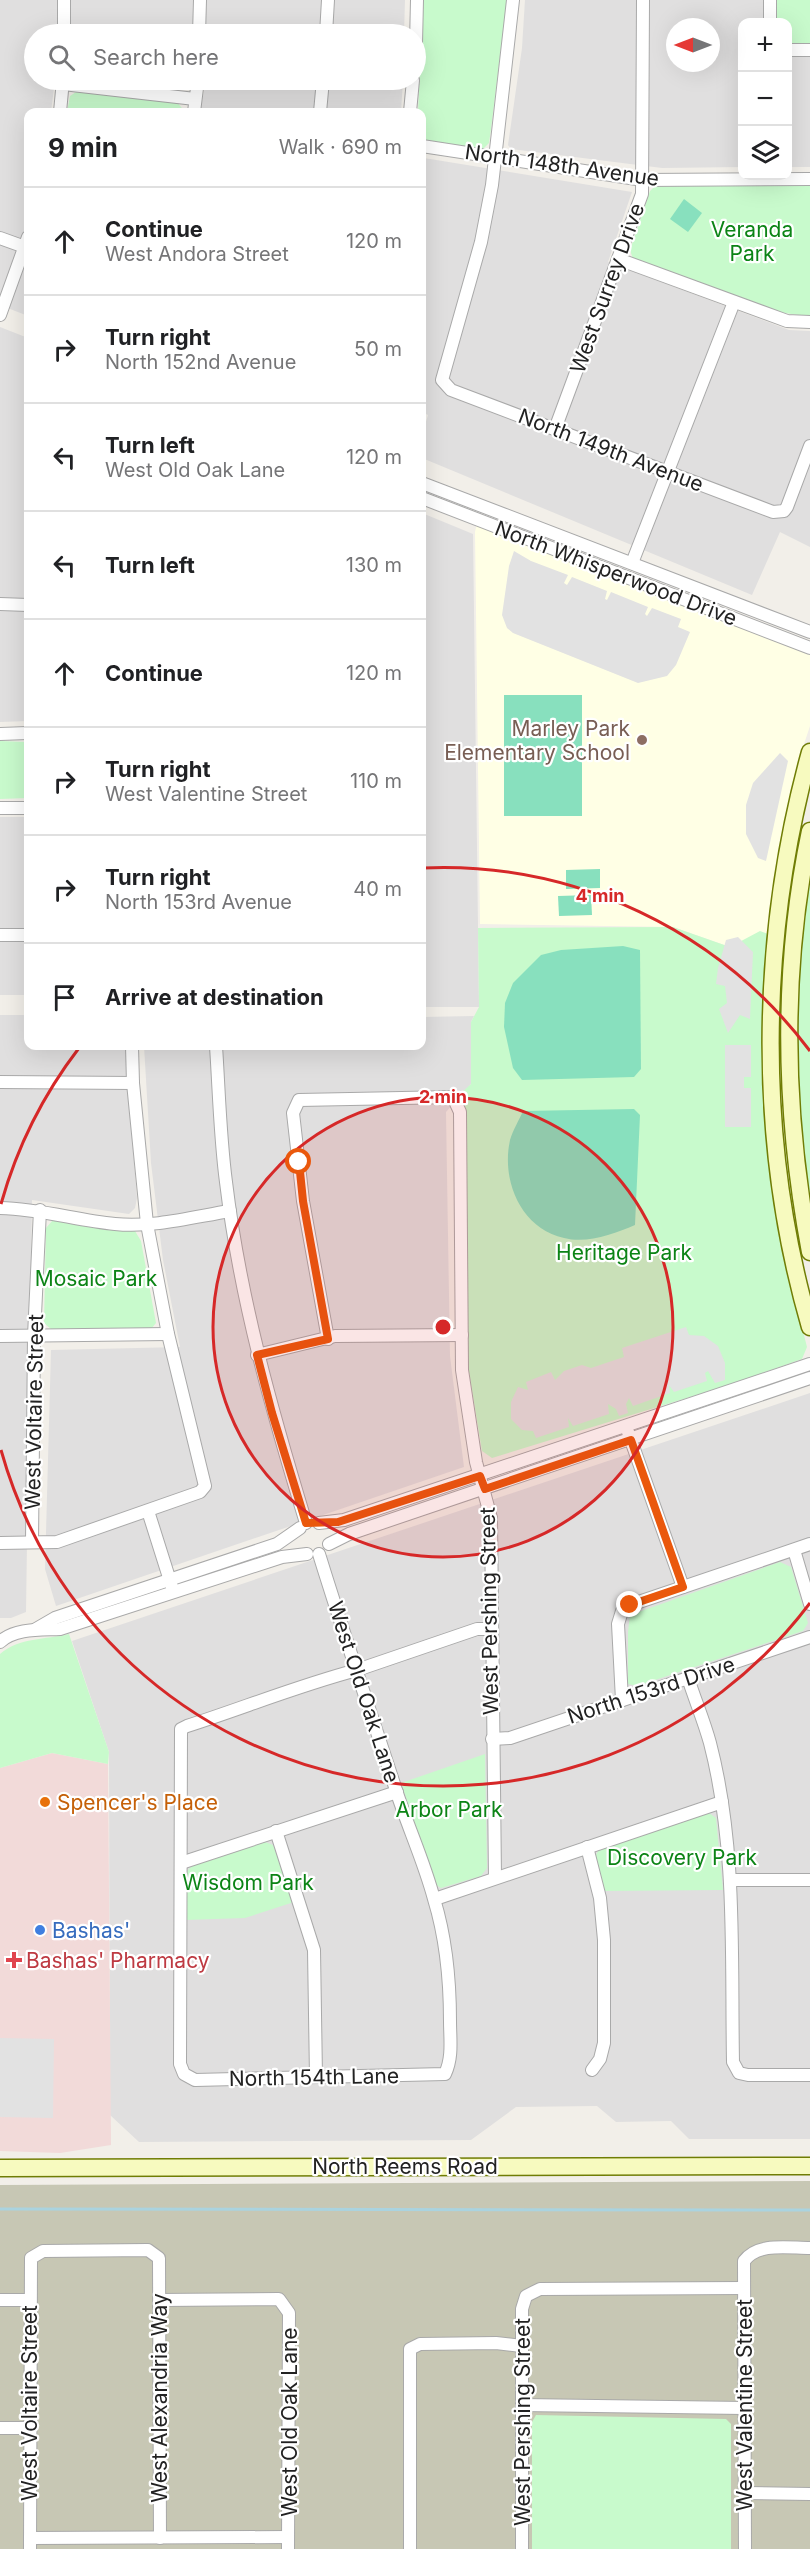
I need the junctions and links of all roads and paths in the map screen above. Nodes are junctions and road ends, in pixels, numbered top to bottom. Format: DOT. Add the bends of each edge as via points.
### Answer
graph roads {
  1 [pos="64,0"];
  2 [pos="200,0"];
  3 [pos="328,0"];
  4 [pos="417,0"];
  5 [pos="513,0"];
  6 [pos="643,0"];
  7 [pos="770,0"];
  8 [pos="770,18"];
  9 [pos="64,24"];
  10 [pos="199,24"];
  11 [pos="327,24"];
  12 [pos="416,24"];
  13 [pos="792,50"];
  14 [pos="810,50"];
  15 [pos="62,90"];
  16 [pos="125,90"];
  17 [pos="196,90"];
  18 [pos="322,90"];
  19 [pos="412,90"];
  20 [pos="195,99"];
  21 [pos="60,108"];
  22 [pos="194,108"];
  23 [pos="320,108"];
  24 [pos="410,108"];
  25 [pos="426,147"];
  26 [pos="496,157"];
  27 [pos="810,179"];
  28 [pos="643,180"];
  29 [pos="0,238"];
  30 [pos="24,242"];
  31 [pos="24,250"];
  32 [pos="618,259"];
  33 [pos="734,302"];
  34 [pos="0,315"];
  35 [pos="810,322"];
  36 [pos="555,429"];
  37 [pos="810,446"];
  38 [pos="668,473"];
  39 [pos="426,485"];
  40 [pos="426,500"];
  41 [pos="632,562"];
  42 [pos="0,604"];
  43 [pos="24,605"];
  44 [pos="810,632"];
  45 [pos="810,648"];
  46 [pos="0,734"];
  47 [pos="24,734"];
  48 [pos="810,752"];
  49 [pos="0,808"];
  50 [pos="24,808"];
  51 [pos="810,831"];
  52 [pos="0,935"];
  53 [pos="24,935"];
  54 [pos="132,1050"];
  55 [pos="216,1050"];
  56 [pos="0,1082"];
  57 [pos="133,1083"];
  58 [pos="0,1208"];
  59 [pos="40,1210"];
  60 [pos="230,1211"];
  61 [pos="147,1224"];
  62 [pos="810,1252"];
  63 [pos="810,1327"];
  64 [pos="168,1334"];
  65 [pos="462,1335"];
  66 [pos="0,1336"];
  67 [pos="34,1336"];
  68 [pos="328,1339"];
  69 [pos="257,1355"];
  70 [pos="810,1364"];
  71 [pos="810,1378"];
  72 [pos="626,1426"];
  73 [pos="631,1440"];
  74 [pos="480,1476"];
  75 [pos="485,1489"];
  76 [pos="147,1511"];
  77 [pos="319,1523"];
  78 [pos="303,1526"];
  79 [pos="32,1542"];
  80 [pos="0,1543"];
  81 [pos="329,1544"];
  82 [pos="810,1544"];
  83 [pos="794,1550"];
  84 [pos="313,1554"];
  85 [pos="172,1586"];
  86 [pos="683,1587"];
  87 [pos="810,1604"];
  88 [pos="492,1629"];
  89 [pos="810,1638"];
  90 [pos="0,1642"];
  91 [pos="357,1670"];
  92 [pos="688,1678"];
  93 [pos="622,1700"];
  94 [pos="492,1739"];
  95 [pos="397,1792"];
  96 [pos="722,1802"];
  97 [pos="276,1832"];
  98 [pos="587,1847"];
  99 [pos="181,1863"];
  100 [pos="495,1878"];
  101 [pos="810,1880"];
  102 [pos="730,1881"];
  103 [pos="435,1899"];
  104 [pos="592,2070"];
  105 [pos="445,2074"];
  106 [pos="810,2075"];
  107 [pos="316,2077"];
  108 [pos="810,2166"];
  109 [pos="0,2168"];
  110 [pos="810,2248"];
  111 [pos="159,2258"];
  112 [pos="744,2288"];
  113 [pos="0,2300"];
  114 [pos="29,2300"];
  115 [pos="160,2300"];
  116 [pos="522,2346"];
  117 [pos="522,2405"];
  118 [pos="744,2408"];
  119 [pos="0,2428"];
  120 [pos="29,2428"];
  121 [pos="745,2493"];
  122 [pos="810,2494"];
  123 [pos="160,2538"];
  124 [pos="288,2543"];
  125 [pos="30,2544"];
  126 [pos="410,2549"];
  127 [pos="522,2549"];
  128 [pos="745,2549"];
  1 -- 9 [label="street"];
  2 -- 10 [label="street"];
  3 -- 11 [label="street"];
  4 -- 12 [label="street"];
  5 -- 26 [label="street"];
  6 -- 28 [label="street, West Surrey Drive"];
  7 -- 8 [label="street"];
  13 -- 14 [label="street"];
  15 -- 21 [label="street"];
  16 -- 20 [label="street"];
  17 -- 20 [label="street"];
  18 -- 23 [label="street"];
  19 -- 24 [label="street"];
  20 -- 22 [label="street"];
  25 -- 26 [label="street, North 148th Avenue"];
  26 -- 28 [label="street, North 148th Avenue"];
  26 -- 36 [label="street, North 149th Avenue" via="481,243 442,380 451,390"];
  27 -- 28 [label="street, North 148th Avenue"];
  28 -- 32 [label="street, West Surrey Drive" via="642,194"];
  29 -- 30 [label="street"];
  31 -- 34 [label="street"];
  32 -- 33 [label="street"];
  32 -- 36 [label="street, West Surrey Drive"];
  33 -- 35 [label="street" via="787,321"];
  33 -- 38 [label="street"];
  36 -- 38 [label="street, North 149th Avenue"];
  37 -- 38 [label="street, North 149th Avenue" via="784,511 773,512"];
  38 -- 41 [label="street"];
  39 -- 41 [label="street, North Whisperwood Drive"];
  40 -- 45 [label="street, North Whisperwood Drive"];
  41 -- 44 [label="street, North Whisperwood Drive"];
  42 -- 43 [label="street"];
  46 -- 47 [label="street"];
  48 -- 63 [label="street" via="779,910 772,990 771,1080 784,1206"];
  49 -- 50 [label="street"];
  51 -- 62 [label="street" via="791,964 789,1050 797,1172"];
  52 -- 53 [label="street"];
  54 -- 57 [label="street"];
  55 -- 60 [label="street"];
  56 -- 57 [label="street"];
  57 -- 61 [label="street"];
  58 -- 59 [label="street"];
  59 -- 61 [label="street" via="116,1224"];
  59 -- 67 [label="street, West Voltaire Street"];
  60 -- 61 [label="street"];
  60 -- 69 [label="street"];
  61 -- 64 [label="street"];
  64 -- 67 [label="street"];
  64 -- 76 [label="street" via="206,1486 200,1492"];
  65 -- 68 [label="street"];
  65 -- 68 [label="street, West Pershing Street" via="460,1112 453,1097 299,1100 293,1113 303,1201"];
  65 -- 74 [label="street, West Pershing Street" via="464,1389"];
  66 -- 67 [label="street"];
  67 -- 79 [label="street, West Voltaire Street"];
  68 -- 69 [label="street"];
  69 -- 78 [label="street"];
  70 -- 72 [label="street"];
  71 -- 73 [label="street"];
  72 -- 73 [label="street"];
  72 -- 74 [label="street"];
  73 -- 75 [label="street"];
  73 -- 86 [label="street"];
  74 -- 75 [label="street, West Pershing Street"];
  74 -- 77 [label="street" via="344,1520"];
  75 -- 81 [label="street"];
  75 -- 88 [label="street, West Pershing Street" via="491,1518"];
  76 -- 79 [label="street" via="57,1542"];
  76 -- 85 [label="street"];
  77 -- 78 [label="street"];
  77 -- 81 [label="street" via="327,1529"];
  78 -- 84 [label="street" via="297,1542"];
  78 -- 85 [label="street" via="277,1544"];
  79 -- 80 [label="street"];
  81 -- 84 [label="street"];
  82 -- 83 [label="street"];
  83 -- 86 [label="street"];
  83 -- 87 [label="street"];
  84 -- 85 [label="street" via="282,1557"];
  84 -- 91 [label="street, West Old Oak Lane"];
  85 -- 90 [label="street" via="56,1618"];
  86 -- 93 [label="street" via="622,1611 618,1624"];
  88 -- 91 [label="street" via="477,1629"];
  88 -- 94 [label="street, West Pershing Street"];
  89 -- 92 [label="street, North 153rd Drive"];
  91 -- 95 [label="street, West Old Oak Lane"];
  91 -- 99 [label="street" via="181,1729"];
  92 -- 93 [label="street, North 153rd Drive"];
  92 -- 96 [label="street" via="710,1742"];
  93 -- 94 [label="street, North 153rd Drive" via="510,1738"];
  94 -- 100 [label="street, West Pershing Street"];
  95 -- 97 [label="street"];
  95 -- 103 [label="street, West Old Oak Lane"];
  96 -- 98 [label="street"];
  96 -- 102 [label="street"];
  97 -- 99 [label="street"];
  97 -- 107 [label="street" via="314,1950"];
  98 -- 100 [label="street"];
  98 -- 104 [label="street" via="600,1898 604,1940 604,2043"];
  99 -- 107 [label="street, North 154th Lane" via="180,2064 184,2074 195,2080"];
  100 -- 103 [label="street"];
  101 -- 102 [label="street"];
  102 -- 106 [label="street" via="734,2062 739,2073 748,2075"];
  103 -- 105 [label="street, West Old Oak Lane" via="445,1944 450,1997 450,2062"];
  105 -- 107 [label="street, North 154th Lane"];
  108 -- 109 [label="street, North Reems Road"];
  110 -- 112 [label="street, West Valentine Street" via="752,2251 744,2261"];
  111 -- 114 [label="street, West Voltaire Street" via="148,2250 43,2251 31,2258"];
  111 -- 115 [label="street, West Alexandria Way"];
  112 -- 116 [label="street, West Pershing Street" via="540,2289 526,2295"];
  112 -- 118 [label="street, West Valentine Street"];
  113 -- 114 [label="street"];
  114 -- 120 [label="street, West Voltaire Street"];
  115 -- 123 [label="street, West Alexandria Way"];
  115 -- 124 [label="street, West Old Oak Lane" via="279,2299 289,2313"];
  116 -- 117 [label="street, West Pershing Street"];
  116 -- 126 [label="street" via="420,2344 410,2349"];
  117 -- 118 [label="street"];
  117 -- 127 [label="street, West Pershing Street"];
  118 -- 121 [label="street, West Valentine Street"];
  119 -- 120 [label="street"];
  120 -- 125 [label="street, West Voltaire Street"];
  121 -- 122 [label="street"];
  121 -- 128 [label="street, West Valentine Street"];
  123 -- 124 [label="street"];
  123 -- 125 [label="street"];
}
